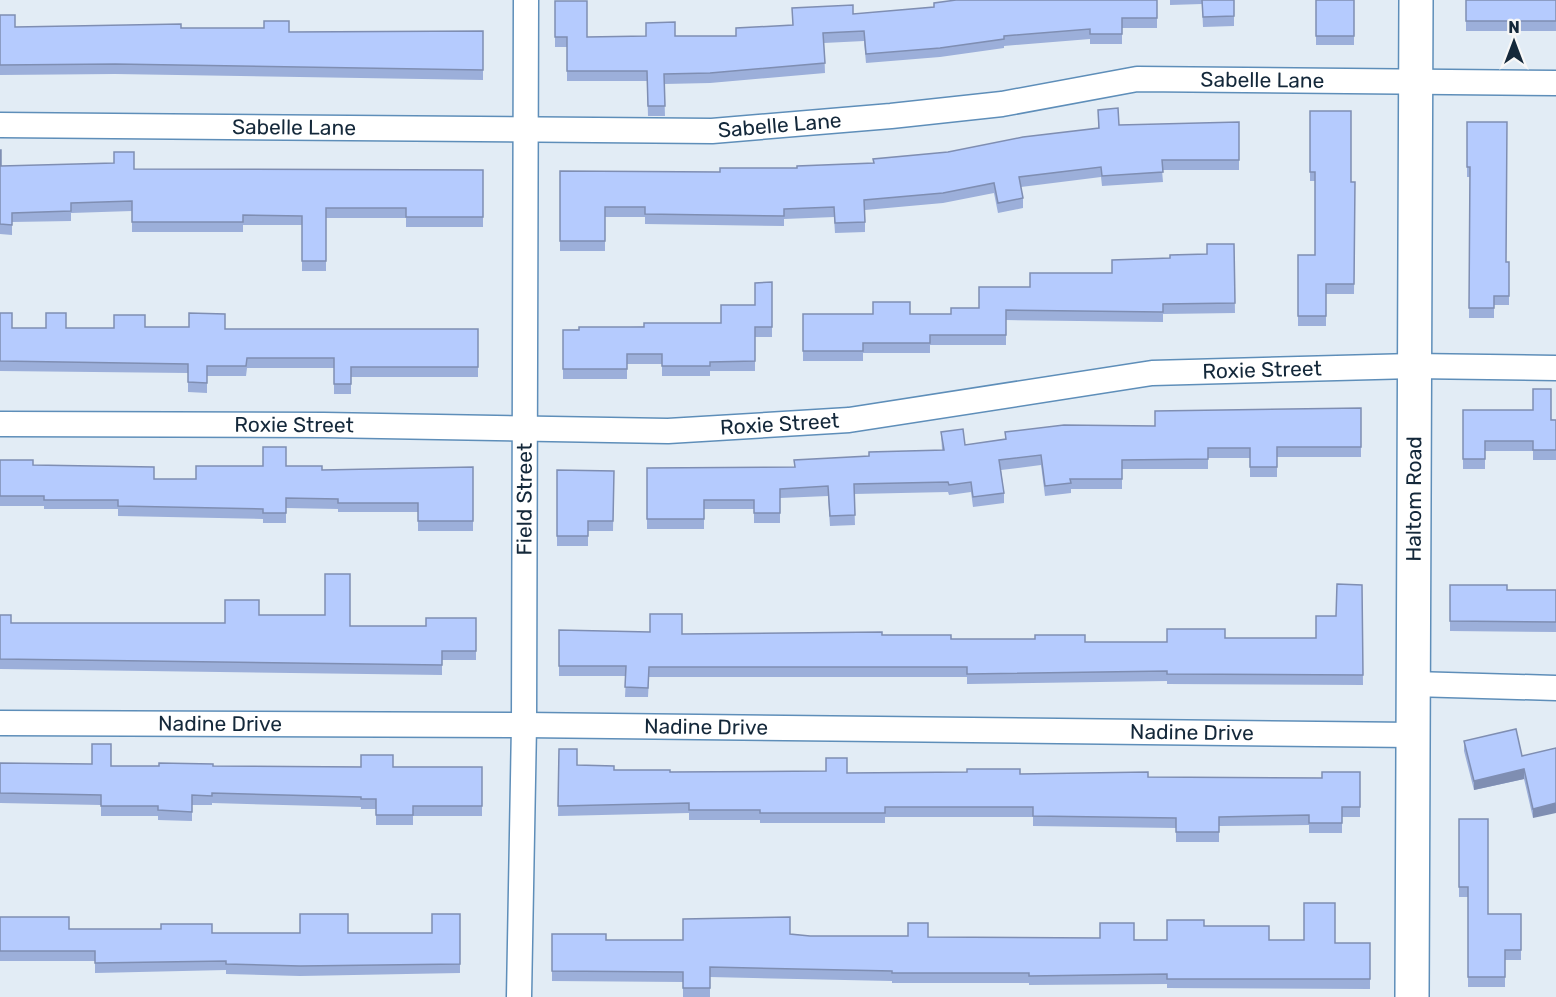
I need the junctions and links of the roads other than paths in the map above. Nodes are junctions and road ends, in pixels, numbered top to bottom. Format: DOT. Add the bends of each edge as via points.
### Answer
graph roads {
  1 [pos="526,0"];
  2 [pos="1416,0"];
  3 [pos="1415,80"];
  4 [pos="1556,83"];
  5 [pos="0,125"];
  6 [pos="526,130"];
  7 [pos="1413,366"];
  8 [pos="1556,368"];
  9 [pos="0,424"];
  10 [pos="524,428"];
  11 [pos="1413,684"];
  12 [pos="1556,688"];
  13 [pos="0,723"];
  14 [pos="524,725"];
  15 [pos="1413,735"];
  16 [pos="519,997"];
  17 [pos="1412,997"];
  1 -- 6 [label="street, Field Street"];
  2 -- 3 [label="main road, Haltom Road"];
  3 -- 4 [label="street, Sabelle Lane"];
  3 -- 6 [label="street, Sabelle Lane" via="1137,80 1002,104 736,129"];
  3 -- 7 [label="main road, Haltom Road"];
  5 -- 6 [label="street, Sabelle Lane"];
  6 -- 10 [label="street, Field Street"];
  7 -- 8 [label="street, Roxie Street"];
  7 -- 10 [label="street, Roxie Street" via="1152,373 849,420 668,431"];
  7 -- 11 [label="main road, Haltom Road"];
  9 -- 10 [label="street, Roxie Street"];
  10 -- 14 [label="street, Field Street"];
  11 -- 12 [label="street"];
  11 -- 15 [label="main road, Haltom Road"];
  13 -- 14 [label="street, Nadine Drive"];
  14 -- 15 [label="street, Nadine Drive"];
  14 -- 16 [label="street, Field Street"];
  15 -- 17 [label="main road, Haltom Road"];
}
